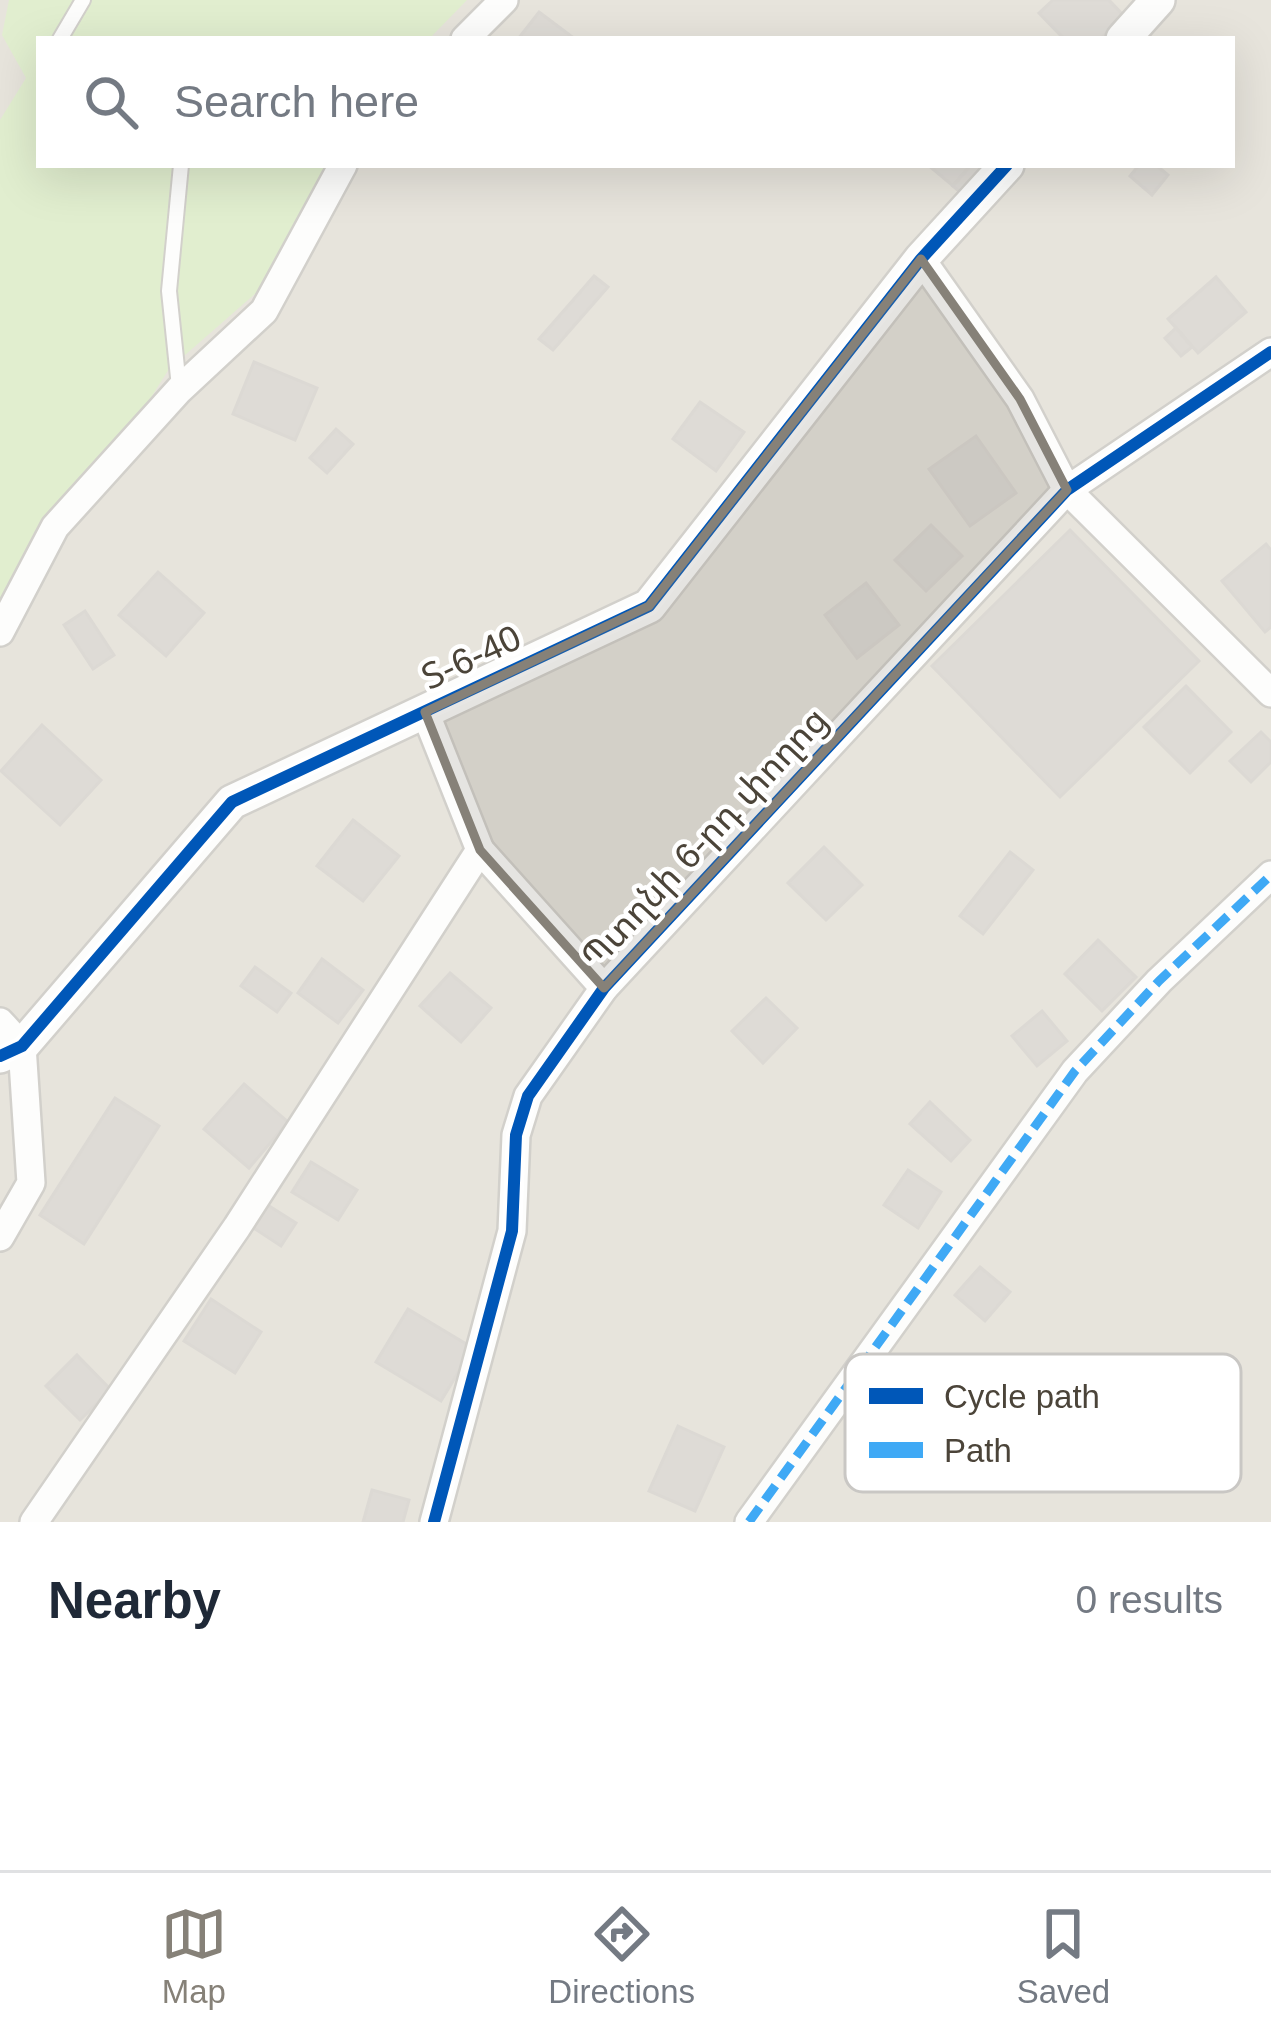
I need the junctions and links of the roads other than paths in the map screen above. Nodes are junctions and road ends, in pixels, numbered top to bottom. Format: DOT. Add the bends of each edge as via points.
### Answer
graph roads {
  1 [pos="83,0"];
  2 [pos="504,0"];
  3 [pos="1159,0"];
  4 [pos="62,36"];
  5 [pos="468,36"];
  6 [pos="1126,36"];
  7 [pos="181,168"];
  8 [pos="341,168"];
  9 [pos="1004,168"];
  10 [pos="921,259"];
  11 [pos="1271,352"];
  12 [pos="179,390"];
  13 [pos="1067,490"];
  14 [pos="0,632"];
  15 [pos="1271,693"];
  16 [pos="425,712"];
  17 [pos="480,850"];
  18 [pos="1271,875"];
  19 [pos="604,988"];
  20 [pos="7,1041"];
  21 [pos="0,1237"];
  22 [pos="870,1354"];
  23 [pos="845,1389"];
  24 [pos="34,1522"];
  25 [pos="434,1522"];
  26 [pos="749,1522"];
  1 -- 4 [label="lane"];
  2 -- 5 [label="street"];
  3 -- 6 [label="street"];
  7 -- 12 [label="lane" via="169,291"];
  8 -- 12 [label="street" via="264,310"];
  9 -- 10 [label="street, Տ-6-40"];
  10 -- 13 [label="street" via="1020,399"];
  10 -- 16 [label="street, Տ-6-40 / Տ-6-40" via="649,606"];
  11 -- 13 [label="street, Պտղնի 6-րդ փողոց"];
  12 -- 14 [label="street" via="55,527"];
  13 -- 15 [label="street"];
  13 -- 19 [label="street, Պտղնի 6-րդ փողոց"];
  16 -- 17 [label="street"];
  16 -- 20 [label="street, Տ-6-40 / Տ-6-40" via="232,802"];
  17 -- 19 [label="street"];
  17 -- 24 [label="street" via="237,1227"];
  18 -- 22 [label="street" via="1075,1071"];
  19 -- 25 [label="street, Պտղնի 6-րդ փողոց" via="528,1096 515,1135 512,1231"];
  20 -- 21 [label="street" via="31,1183"];
  23 -- 26 [label="street"];
}
